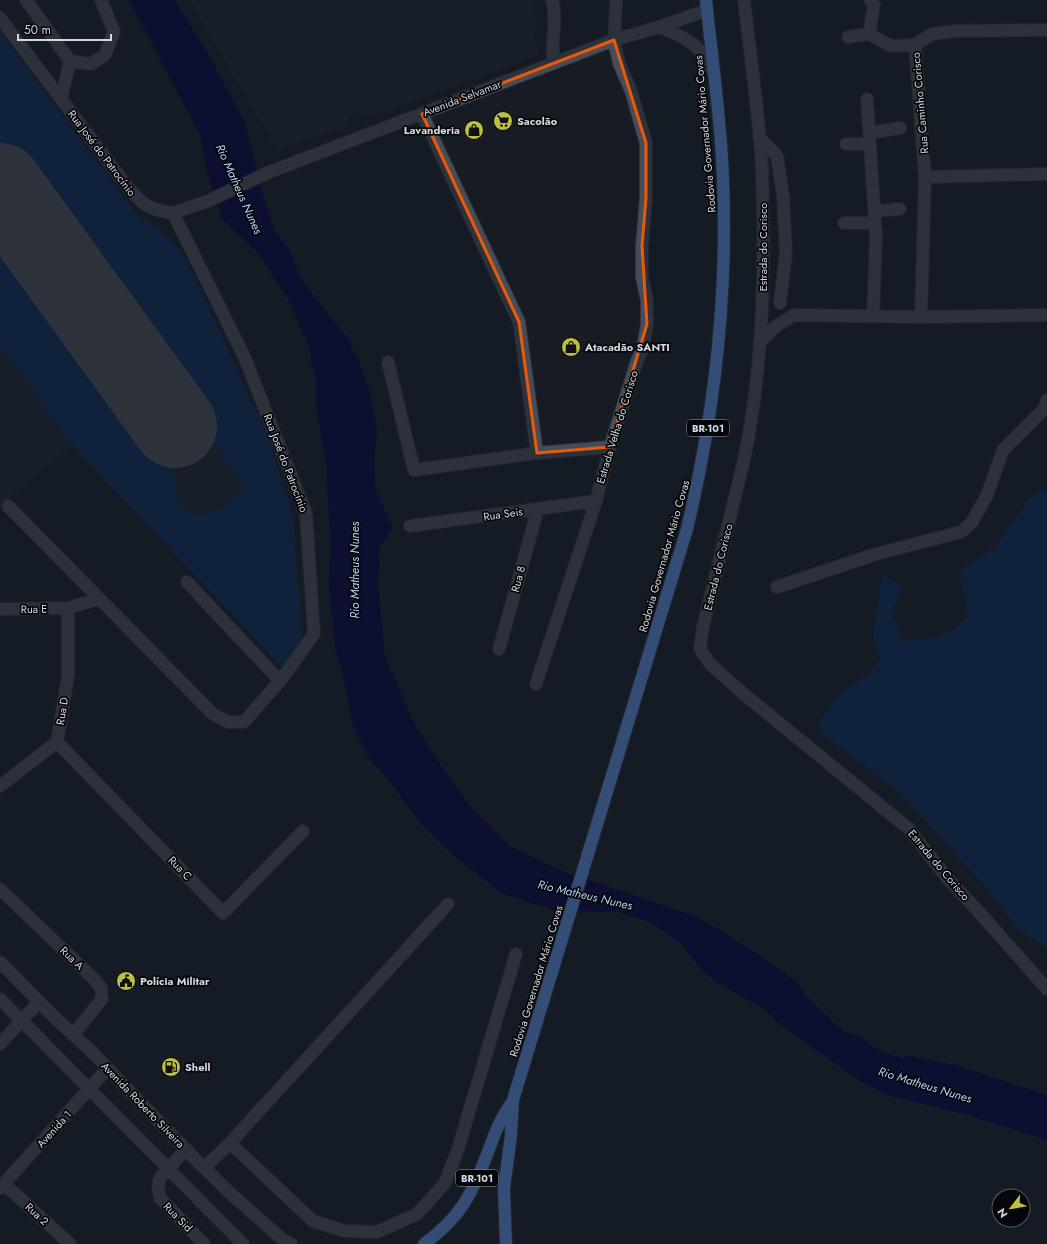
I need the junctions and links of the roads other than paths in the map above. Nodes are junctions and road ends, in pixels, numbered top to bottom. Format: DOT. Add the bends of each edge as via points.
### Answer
graph roads {
  1 [pos="26,0"];
  2 [pos="101,0"];
  3 [pos="552,0"];
  4 [pos="616,0"];
  5 [pos="744,0"];
  6 [pos="870,0"];
  7 [pos="706,5"];
  8 [pos="0,18"];
  9 [pos="659,27"];
  10 [pos="1047,30"];
  11 [pos="869,34"];
  12 [pos="848,37"];
  13 [pos="614,40"];
  14 [pos="915,45"];
  15 [pos="70,61"];
  16 [pos="554,63"];
  17 [pos="713,71"];
  18 [pos="61,99"];
  19 [pos="867,99"];
  20 [pos="422,114"];
  21 [pos="900,128"];
  22 [pos="759,137"];
  23 [pos="870,138"];
  24 [pos="846,144"];
  25 [pos="1047,174"];
  26 [pos="926,177"];
  27 [pos="900,209"];
  28 [pos="874,211"];
  29 [pos="173,213"];
  30 [pos="844,223"];
  31 [pos="875,223"];
  32 [pos="763,289"];
  33 [pos="780,304"];
  34 [pos="794,315"];
  35 [pos="1047,315"];
  36 [pos="873,316"];
  37 [pos="921,317"];
  38 [pos="761,341"];
  39 [pos="388,362"];
  40 [pos="1047,400"];
  41 [pos="610,447"];
  42 [pos="537,454"];
  43 [pos="596,501"];
  44 [pos="8,506"];
  45 [pos="538,509"];
  46 [pos="410,526"];
  47 [pos="187,582"];
  48 [pos="777,587"];
  49 [pos="98,599"];
  50 [pos="68,608"];
  51 [pos="0,609"];
  52 [pos="499,649"];
  53 [pos="280,681"];
  54 [pos="536,684"];
  55 [pos="57,742"];
  56 [pos="0,786"];
  57 [pos="303,831"];
  58 [pos="0,889"];
  59 [pos="448,904"];
  60 [pos="516,954"];
  61 [pos="0,962"];
  62 [pos="1047,989"];
  63 [pos="0,999"];
  64 [pos="39,1002"];
  65 [pos="22,1020"];
  66 [pos="73,1035"];
  67 [pos="0,1044"];
  68 [pos="107,1069"];
  69 [pos="90,1089"];
  70 [pos="513,1100"];
  71 [pos="230,1143"];
  72 [pos="186,1149"];
  73 [pos="168,1168"];
  74 [pos="205,1168"];
  75 [pos="2,1186"];
  76 [pos="70,1244"];
  77 [pos="204,1244"];
  78 [pos="243,1244"];
  79 [pos="291,1244"];
  80 [pos="424,1244"];
  81 [pos="506,1244"];
  1 -- 15 [label="street"];
  2 -- 15 [label="street" via="114,32 106,55 91,64"];
  3 -- 16 [label="street" via="555,26 552,51"];
  4 -- 13 [label="street, Estrada Velha do Corisco"];
  5 -- 22 [label="street, Estrada do Corisco"];
  6 -- 11 [label="street" via="874,5"];
  7 -- 9 [label="street, Avenida Selvamar"];
  7 -- 17 [label="highway, Rodovia Governador Mário Covas / BR-101"];
  8 -- 18 [label="street, Rua José do Patrocínio"];
  9 -- 13 [label="street, Avenida Selvamar"];
  9 -- 17 [label="street" via="691,42 702,53"];
  10 -- 14 [label="street, Rua Caminho Corisco" via="955,31 932,34"];
  11 -- 12 [label="street"];
  11 -- 14 [label="street" via="891,46"];
  13 -- 16 [label="street, Avenida Selvamar"];
  13 -- 41 [label="street, Estrada Velha do Corisco" via="619,63 631,91 646,143 642,276 647,301 647,324 643,348"];
  14 -- 26 [label="street, Rua Caminho Corisco"];
  15 -- 18 [label="street"];
  16 -- 20 [label="street, Avenida Selvamar"];
  17 -- 70 [label="highway, Rodovia Governador Mário Covas / BR-101" via="723,176 724,255 718,354 701,468 687,529"];
  18 -- 29 [label="street, Rua José do Patrocínio" via="139,200 152,209"];
  19 -- 23 [label="street"];
  20 -- 29 [label="street, Avenida Selvamar" via="266,173 208,201"];
  20 -- 42 [label="street" via="519,322"];
  21 -- 23 [label="street"];
  22 -- 32 [label="street, Estrada do Corisco"];
  22 -- 33 [label="street" via="777,156 783,195 786,253"];
  23 -- 24 [label="street"];
  23 -- 28 [label="street"];
  25 -- 26 [label="street"];
  26 -- 37 [label="street, Rua Caminho Corisco"];
  27 -- 28 [label="street"];
  28 -- 31 [label="street"];
  29 -- 53 [label="street, Rua José do Patrocínio" via="244,356 306,512 314,634"];
  30 -- 31 [label="street"];
  31 -- 36 [label="street"];
  32 -- 33 [label="street"];
  32 -- 38 [label="street, Estrada do Corisco"];
  33 -- 34 [label="street"];
  34 -- 36 [label="street"];
  34 -- 38 [label="street" via="776,326"];
  35 -- 37 [label="street"];
  36 -- 37 [label="street"];
  38 -- 62 [label="street, Estrada do Corisco" via="749,435 700,648 711,665 745,695 909,828 947,878"];
  39 -- 42 [label="street" via="414,470"];
  40 -- 48 [label="street" via="1044,409 1002,450 987,496 972,522 961,532 876,554"];
  41 -- 42 [label="street"];
  41 -- 43 [label="street, Estrada Velha do Corisco"];
  43 -- 45 [label="street, Rua Seis"];
  43 -- 54 [label="street, Estrada Velha do Corisco"];
  44 -- 49 [label="street, Rua José do Patrocínio"];
  45 -- 46 [label="street, Rua Seis"];
  45 -- 52 [label="street, Rua 8"];
  47 -- 53 [label="street"];
  49 -- 50 [label="street, Rua E"];
  49 -- 53 [label="street, Rua José do Patrocínio" via="213,714 228,722 244,722"];
  50 -- 51 [label="street, Rua E"];
  50 -- 55 [label="street, Rua D" via="68,676"];
  55 -- 56 [label="street"];
  55 -- 57 [label="street, Rua C" via="223,913"];
  58 -- 66 [label="street, Rua A" via="101,988 102,999"];
  59 -- 71 [label="street"];
  60 -- 71 [label="street" via="448,1176 445,1183 417,1214 377,1232 344,1231 313,1221"];
  61 -- 64 [label="street, Avenida Roberto Silveira"];
  63 -- 65 [label="street"];
  64 -- 65 [label="street"];
  64 -- 66 [label="street, Avenida Roberto Silveira"];
  65 -- 67 [label="street"];
  65 -- 69 [label="street"];
  66 -- 68 [label="street, Avenida Roberto Silveira"];
  68 -- 69 [label="street, Avenida 1"];
  68 -- 72 [label="street, Avenida Roberto Silveira"];
  69 -- 73 [label="street"];
  69 -- 75 [label="street, Avenida 1"];
  70 -- 80 [label="highway, Rodovia Governador Mário Covas / BR-101" via="496,1130 464,1204 435,1236"];
  70 -- 81 [label="highway, Rodovia Governador Mário Covas / BR-101" via="504,1189"];
  71 -- 74 [label="street"];
  72 -- 73 [label="street, Rua Sid"];
  72 -- 74 [label="street, Avenida Roberto Silveira"];
  73 -- 77 [label="street, Rua Sid" via="158,1184 160,1198"];
  73 -- 78 [label="street"];
  74 -- 79 [label="street, Avenida Roberto Silveira" via="231,1194"];
  75 -- 76 [label="street, Rua 2"];
}
